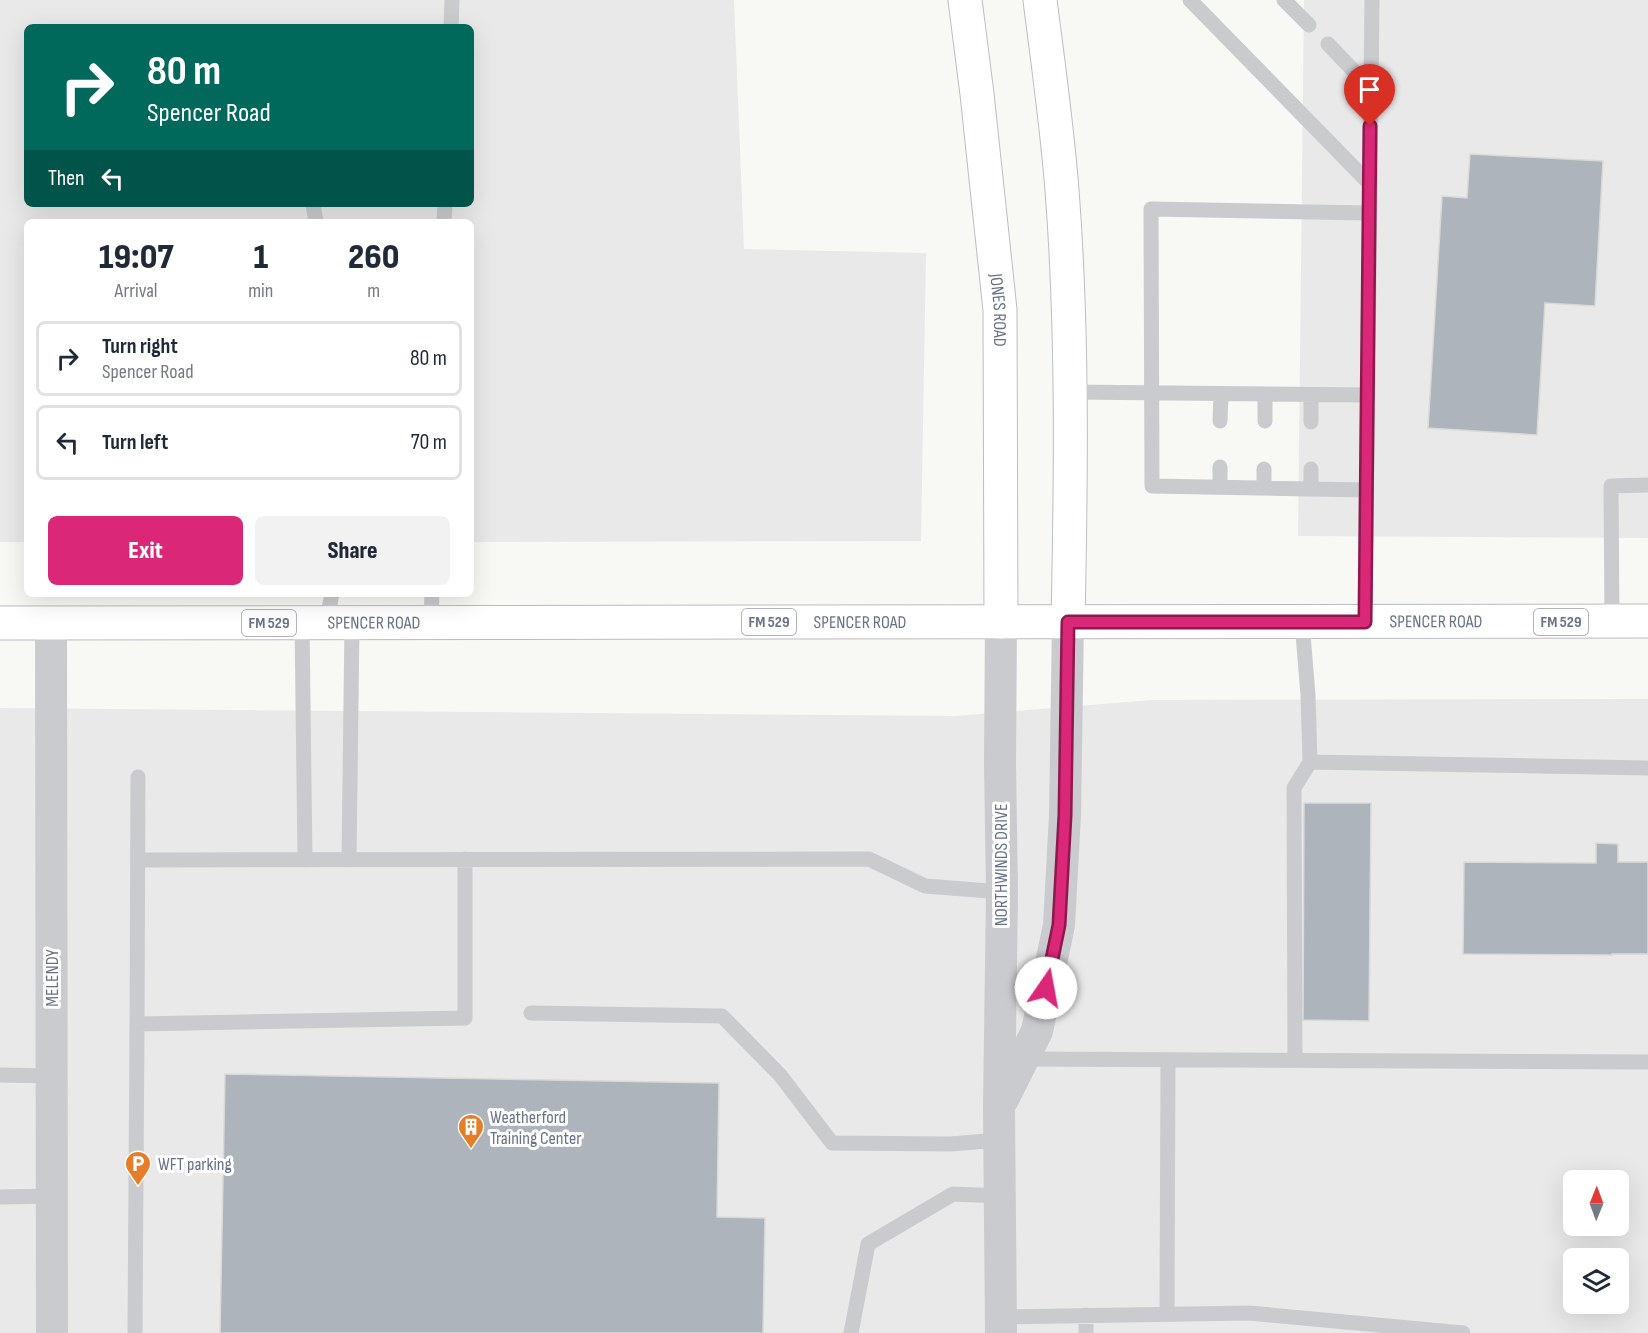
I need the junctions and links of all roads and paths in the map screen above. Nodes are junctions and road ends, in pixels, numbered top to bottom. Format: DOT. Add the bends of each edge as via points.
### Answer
graph roads {
  1 [pos="452,0"];
  2 [pos="965,0"];
  3 [pos="1040,0"];
  4 [pos="1190,0"];
  5 [pos="1284,0"];
  6 [pos="1372,0"];
  7 [pos="452,24"];
  8 [pos="1309,25"];
  9 [pos="1328,44"];
  10 [pos="1370,88"];
  11 [pos="1370,184"];
  12 [pos="1369,213"];
  13 [pos="1070,392"];
  14 [pos="1152,393"];
  15 [pos="1221,394"];
  16 [pos="1265,394"];
  17 [pos="1311,395"];
  18 [pos="1367,395"];
  19 [pos="1220,421"];
  20 [pos="1265,421"];
  21 [pos="1311,422"];
  22 [pos="1220,467"];
  23 [pos="1264,469"];
  24 [pos="1311,469"];
  25 [pos="1648,485"];
  26 [pos="1220,487"];
  27 [pos="1264,488"];
  28 [pos="1311,489"];
  29 [pos="1366,490"];
  30 [pos="432,608"];
  31 [pos="328,616"];
  32 [pos="1648,621"];
  33 [pos="1001,622"];
  34 [pos="1068,622"];
  35 [pos="1302,622"];
  36 [pos="1365,622"];
  37 [pos="1612,622"];
  38 [pos="0,623"];
  39 [pos="51,623"];
  40 [pos="1310,762"];
  41 [pos="1648,768"];
  42 [pos="138,777"];
  43 [pos="465,859"];
  44 [pos="138,860"];
  45 [pos="306,860"];
  46 [pos="349,860"];
  47 [pos="1002,892"];
  48 [pos="531,1013"];
  49 [pos="137,1024"];
  50 [pos="1011,1060"];
  51 [pos="1168,1060"];
  52 [pos="1295,1060"];
  53 [pos="1648,1062"];
  54 [pos="0,1075"];
  55 [pos="52,1076"];
  56 [pos="999,1140"];
  57 [pos="52,1196"];
  58 [pos="1000,1196"];
  59 [pos="0,1197"];
  60 [pos="1167,1314"];
  61 [pos="1086,1315"];
  62 [pos="1001,1325"];
  63 [pos="52,1333"];
  64 [pos="135,1333"];
  65 [pos="851,1333"];
  66 [pos="1086,1333"];
  67 [pos="1463,1333"];
  1 -- 7 [label="lane"];
  2 -- 33 [label="main road, JONES ROAD" via="1000,310"];
  3 -- 13 [label="main road" via="1062,189"];
  4 -- 11 [label="lane"];
  5 -- 8 [label="lane"];
  6 -- 10 [label="lane"];
  9 -- 10 [label="lane"];
  10 -- 11 [label="lane"];
  11 -- 12 [label="lane"];
  12 -- 14 [label="lane" via="1151,209"];
  12 -- 18 [label="lane"];
  13 -- 14 [label="lane"];
  13 -- 34 [label="main road"];
  14 -- 15 [label="lane"];
  14 -- 26 [label="lane" via="1152,486"];
  15 -- 16 [label="lane"];
  15 -- 19 [label="lane"];
  16 -- 17 [label="lane"];
  16 -- 20 [label="lane"];
  17 -- 18 [label="lane"];
  17 -- 21 [label="lane"];
  18 -- 29 [label="lane"];
  22 -- 26 [label="lane"];
  23 -- 27 [label="lane"];
  24 -- 28 [label="lane"];
  25 -- 37 [label="lane" via="1611,486"];
  26 -- 27 [label="lane"];
  27 -- 28 [label="lane"];
  28 -- 29 [label="lane"];
  29 -- 36 [label="lane"];
  30 -- 31 [label="main road, SPENCER ROAD / FM 529"];
  30 -- 33 [label="main road, SPENCER ROAD / FM 529"];
  31 -- 39 [label="main road, SPENCER ROAD / FM 529"];
  31 -- 45 [label="lane"];
  31 -- 46 [label="lane"];
  32 -- 37 [label="main road, SPENCER ROAD / FM 529"];
  33 -- 34 [label="main road, SPENCER ROAD / FM 529"];
  33 -- 47 [label="street, NORTHWINDS DRIVE"];
  34 -- 35 [label="main road, SPENCER ROAD / FM 529"];
  34 -- 50 [label="street, NORTHWINDS DRIVE" via="1059,925 1037,1031"];
  35 -- 36 [label="main road, SPENCER ROAD / FM 529"];
  35 -- 40 [label="lane"];
  36 -- 37 [label="main road, SPENCER ROAD / FM 529"];
  38 -- 39 [label="main road, SPENCER ROAD / FM 529"];
  39 -- 55 [label="street, MELENDY"];
  40 -- 41 [label="lane"];
  40 -- 52 [label="lane" via="1294,788"];
  42 -- 44 [label="lane"];
  43 -- 46 [label="lane"];
  43 -- 47 [label="lane" via="869,858 925,886"];
  43 -- 49 [label="lane" via="465,1018"];
  44 -- 45 [label="lane"];
  44 -- 49 [label="lane"];
  45 -- 46 [label="lane"];
  47 -- 50 [label="street, NORTHWINDS DRIVE"];
  48 -- 56 [label="lane" via="722,1016 780,1075 832,1143 951,1144"];
  49 -- 64 [label="lane"];
  50 -- 51 [label="lane"];
  50 -- 56 [label="street, NORTHWINDS DRIVE" via="999,1108"];
  51 -- 52 [label="lane"];
  51 -- 60 [label="lane"];
  52 -- 53 [label="lane"];
  54 -- 55 [label="lane"];
  55 -- 57 [label="street, MELENDY"];
  56 -- 58 [label="street, NORTHWINDS DRIVE"];
  57 -- 59 [label="lane"];
  57 -- 63 [label="street, MELENDY"];
  58 -- 62 [label="street, NORTHWINDS DRIVE"];
  58 -- 65 [label="lane" via="953,1194 868,1244"];
  60 -- 61 [label="lane"];
  60 -- 67 [label="lane" via="1249,1313"];
  61 -- 62 [label="lane"];
  61 -- 66 [label="lane"];
}
